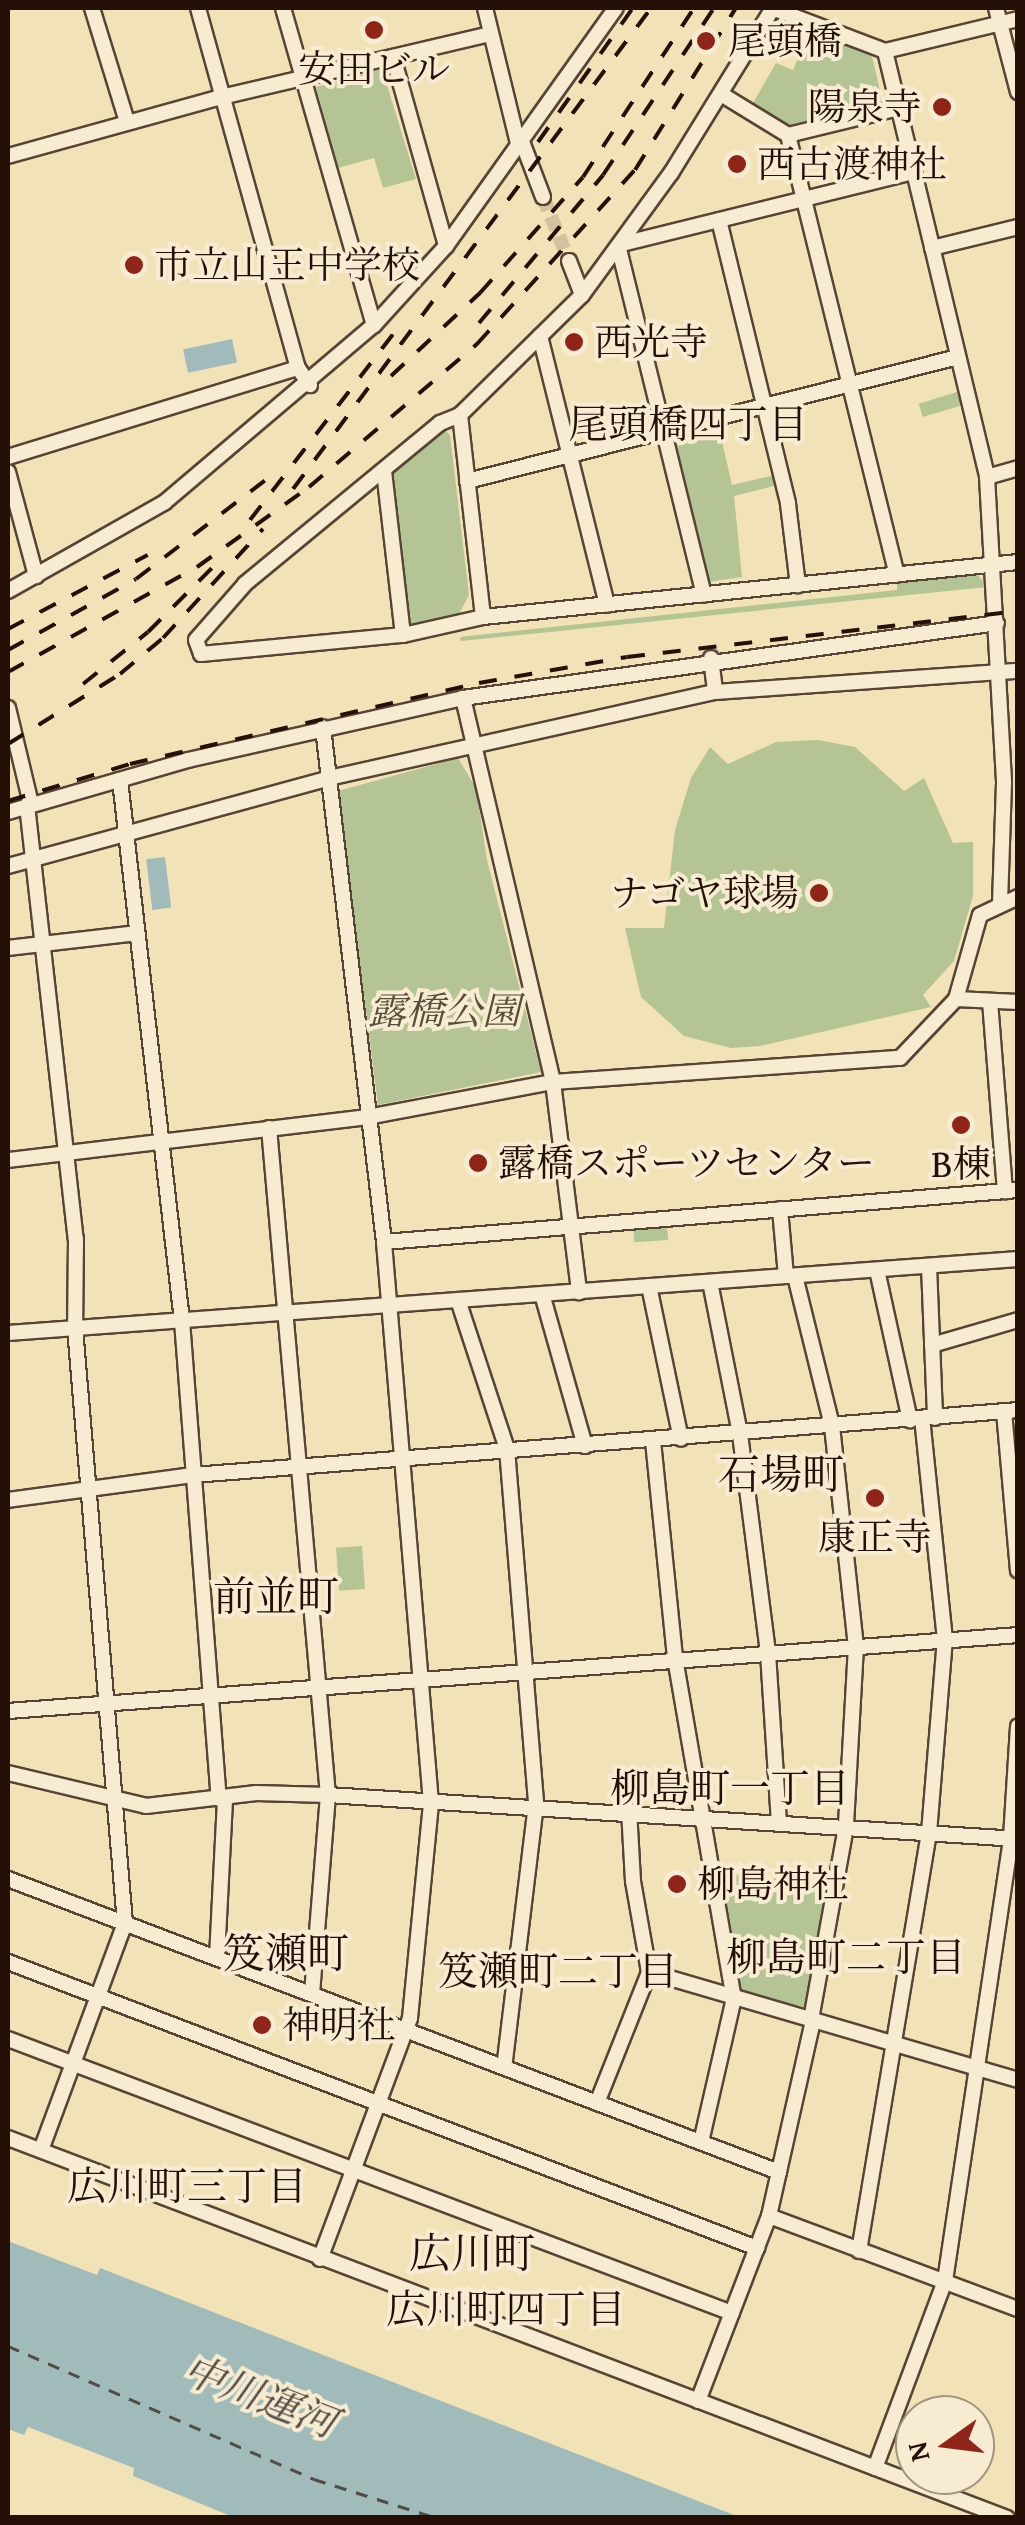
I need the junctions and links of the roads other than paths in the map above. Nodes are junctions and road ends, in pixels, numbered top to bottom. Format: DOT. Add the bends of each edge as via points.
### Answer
graph roads {
  1 [pos="92,8"];
  2 [pos="198,8"];
  3 [pos="283,8"];
  4 [pos="485,8"];
  5 [pos="772,8"];
  6 [pos="996,8"];
  7 [pos="612,10"];
  8 [pos="1018,19"];
  9 [pos="1000,23"];
  10 [pos="488,34"];
  11 [pos="885,51"];
  12 [pos="393,57"];
  13 [pos="304,79"];
  14 [pos="1018,92"];
  15 [pos="721,94"];
  16 [pos="223,96"];
  17 [pos="899,108"];
  18 [pos="127,122"];
  19 [pos="788,135"];
  20 [pos="520,141"];
  21 [pos="8,156"];
  22 [pos="914,172"];
  23 [pos="544,197"];
  24 [pos="804,200"];
  25 [pos="719,220"];
  26 [pos="1018,227"];
  27 [pos="446,246"];
  28 [pos="620,247"];
  29 [pos="932,248"];
  30 [pos="568,261"];
  31 [pos="582,295"];
  32 [pos="374,326"];
  33 [pos="540,336"];
  34 [pos="958,357"];
  35 [pos="298,368"];
  36 [pos="850,384"];
  37 [pos="310,386"];
  38 [pos="764,406"];
  39 [pos="460,415"];
  40 [pos="664,431"];
  41 [pos="570,455"];
  42 [pos="8,457"];
  43 [pos="1018,468"];
  44 [pos="384,471"];
  45 [pos="8,472"];
  46 [pos="987,477"];
  47 [pos="467,480"];
  48 [pos="1018,562"];
  49 [pos="994,565"];
  50 [pos="897,575"];
  51 [pos="36,576"];
  52 [pos="798,585"];
  53 [pos="8,591"];
  54 [pos="704,594"];
  55 [pos="607,605"];
  56 [pos="483,617"];
  57 [pos="997,623"];
  58 [pos="403,634"];
  59 [pos="711,658"];
  60 [pos="1018,671"];
  61 [pos="999,674"];
  62 [pos="715,692"];
  63 [pos="463,698"];
  64 [pos="8,708"];
  65 [pos="323,728"];
  66 [pos="474,745"];
  67 [pos="329,778"];
  68 [pos="120,780"];
  69 [pos="1011,783"];
  70 [pos="29,804"];
  71 [pos="8,812"];
  72 [pos="126,834"];
  73 [pos="32,859"];
  74 [pos="8,866"];
  75 [pos="1018,897"];
  76 [pos="1000,905"];
  77 [pos="136,934"];
  78 [pos="41,944"];
  79 [pos="8,948"];
  80 [pos="956,999"];
  81 [pos="990,1001"];
  82 [pos="1018,1002"];
  83 [pos="553,1082"];
  84 [pos="367,1117"];
  85 [pos="269,1128"];
  86 [pos="163,1141"];
  87 [pos="68,1152"];
  88 [pos="8,1160"];
  89 [pos="1011,1191"];
  90 [pos="780,1208"];
  91 [pos="572,1223"];
  92 [pos="384,1242"];
  93 [pos="1018,1259"];
  94 [pos="928,1266"];
  95 [pos="877,1270"];
  96 [pos="790,1276"];
  97 [pos="710,1282"];
  98 [pos="649,1286"];
  99 [pos="579,1292"];
  100 [pos="542,1294"];
  101 [pos="458,1300"];
  102 [pos="389,1306"];
  103 [pos="287,1313"];
  104 [pos="1018,1320"];
  105 [pos="182,1321"];
  106 [pos="75,1328"];
  107 [pos="8,1333"];
  108 [pos="932,1345"];
  109 [pos="1011,1411"];
  110 [pos="922,1419"];
  111 [pos="832,1426"];
  112 [pos="740,1434"];
  113 [pos="680,1438"];
  114 [pos="653,1440"];
  115 [pos="586,1446"];
  116 [pos="507,1450"];
  117 [pos="402,1458"];
  118 [pos="300,1467"];
  119 [pos="193,1475"];
  120 [pos="91,1486"];
  121 [pos="8,1500"];
  122 [pos="1018,1570"];
  123 [pos="1018,1635"];
  124 [pos="945,1640"];
  125 [pos="856,1646"];
  126 [pos="768,1653"];
  127 [pos="675,1658"];
  128 [pos="524,1669"];
  129 [pos="420,1678"];
  130 [pos="319,1686"];
  131 [pos="212,1694"];
  132 [pos="108,1703"];
  133 [pos="8,1711"];
  134 [pos="1018,1726"];
  135 [pos="8,1773"];
  136 [pos="328,1795"];
  137 [pos="222,1799"];
  138 [pos="116,1800"];
  139 [pos="430,1803"];
  140 [pos="536,1804"];
  141 [pos="630,1810"];
  142 [pos="700,1816"];
  143 [pos="779,1822"];
  144 [pos="846,1827"];
  145 [pos="929,1833"];
  146 [pos="1014,1838"];
  147 [pos="8,1878"];
  148 [pos="126,1923"];
  149 [pos="217,1958"];
  150 [pos="8,1962"];
  151 [pos="649,1972"];
  152 [pos="312,1994"];
  153 [pos="98,1996"];
  154 [pos="734,1998"];
  155 [pos="812,2020"];
  156 [pos="406,2030"];
  157 [pos="8,2038"];
  158 [pos="898,2044"];
  159 [pos="74,2063"];
  160 [pos="504,2067"];
  161 [pos="976,2068"];
  162 [pos="1018,2080"];
  163 [pos="597,2102"];
  164 [pos="379,2103"];
  165 [pos="8,2138"];
  166 [pos="701,2142"];
  167 [pos="40,2150"];
  168 [pos="353,2171"];
  169 [pos="779,2172"];
  170 [pos="769,2216"];
  171 [pos="756,2248"];
  172 [pos="859,2251"];
  173 [pos="320,2259"];
  174 [pos="945,2281"];
  175 [pos="1018,2309"];
  176 [pos="732,2314"];
  177 [pos="698,2401"];
  178 [pos="875,2468"];
  179 [pos="1007,2518"];
  1 -- 18 [label="street"];
  2 -- 16 [label="street"];
  3 -- 13 [label="street"];
  4 -- 10 [label="street"];
  5 -- 11 [label="street"];
  5 -- 15 [label="street"];
  6 -- 9 [label="street"];
  7 -- 20 [label="street"];
  8 -- 9 [label="street"];
  9 -- 11 [label="street"];
  9 -- 14 [label="street"];
  10 -- 12 [label="street"];
  10 -- 20 [label="street"];
  11 -- 17 [label="street"];
  12 -- 13 [label="street"];
  12 -- 27 [label="street"];
  13 -- 16 [label="street"];
  13 -- 32 [label="street"];
  15 -- 19 [label="street"];
  15 -- 28 [label="street"];
  16 -- 18 [label="street"];
  16 -- 35 [label="street"];
  17 -- 19 [label="street"];
  17 -- 22 [label="street"];
  18 -- 21 [label="street"];
  19 -- 24 [label="street"];
  20 -- 23 [label="street"];
  20 -- 27 [label="street"];
  22 -- 24 [label="street"];
  22 -- 29 [label="street"];
  24 -- 25 [label="street"];
  24 -- 36 [label="street"];
  25 -- 28 [label="street"];
  25 -- 38 [label="street"];
  26 -- 29 [label="street"];
  27 -- 32 [label="street"];
  28 -- 31 [label="street"];
  28 -- 40 [label="street"];
  29 -- 34 [label="street"];
  30 -- 31 [label="street"];
  31 -- 33 [label="street"];
  32 -- 37 [label="street"];
  33 -- 39 [label="street"];
  33 -- 41 [label="street"];
  34 -- 36 [label="street"];
  34 -- 46 [label="street"];
  35 -- 37 [label="street"];
  35 -- 42 [label="street"];
  36 -- 38 [label="street"];
  36 -- 50 [label="street"];
  37 -- 51 [label="street" via="164,502"];
  38 -- 40 [label="street"];
  38 -- 52 [label="street" via="788,504"];
  39 -- 44 [label="street" via="440,423"];
  39 -- 47 [label="street"];
  40 -- 41 [label="street"];
  40 -- 54 [label="street"];
  41 -- 47 [label="street"];
  41 -- 55 [label="street"];
  43 -- 46 [label="street"];
  44 -- 58 [label="street"];
  44 -- 58 [label="street" via="245,584 196,640 201,654"];
  45 -- 51 [label="street"];
  46 -- 49 [label="street"];
  47 -- 56 [label="street"];
  48 -- 49 [label="street"];
  49 -- 50 [label="street"];
  49 -- 57 [label="street"];
  50 -- 52 [label="street"];
  51 -- 53 [label="street"];
  52 -- 54 [label="street"];
  54 -- 55 [label="street"];
  55 -- 56 [label="street"];
  56 -- 58 [label="street"];
  57 -- 59 [label="street"];
  57 -- 61 [label="street"];
  59 -- 62 [label="street"];
  59 -- 63 [label="street"];
  60 -- 61 [label="street"];
  61 -- 62 [label="street"];
  61 -- 69 [label="street"];
  62 -- 66 [label="street"];
  63 -- 65 [label="street"];
  63 -- 66 [label="street"];
  64 -- 70 [label="street"];
  65 -- 67 [label="street"];
  65 -- 68 [label="street"];
  66 -- 67 [label="street"];
  66 -- 83 [label="street"];
  67 -- 72 [label="street"];
  67 -- 84 [label="street"];
  68 -- 70 [label="street"];
  68 -- 72 [label="street"];
  69 -- 76 [label="street"];
  70 -- 71 [label="street"];
  70 -- 73 [label="street"];
  72 -- 73 [label="street"];
  72 -- 77 [label="street"];
  73 -- 74 [label="street"];
  73 -- 78 [label="street"];
  75 -- 76 [label="street"];
  76 -- 80 [label="street" via="980,915"];
  77 -- 78 [label="street"];
  77 -- 86 [label="street"];
  78 -- 79 [label="street"];
  78 -- 87 [label="street"];
  80 -- 81 [label="street"];
  80 -- 83 [label="street" via="900,1058"];
  81 -- 82 [label="street"];
  81 -- 89 [label="street"];
  83 -- 84 [label="street"];
  83 -- 91 [label="street"];
  84 -- 85 [label="street"];
  84 -- 92 [label="street"];
  85 -- 86 [label="street"];
  85 -- 103 [label="street"];
  86 -- 87 [label="street"];
  86 -- 105 [label="street"];
  87 -- 88 [label="street"];
  87 -- 106 [label="street"];
  89 -- 90 [label="street"];
  90 -- 91 [label="street"];
  90 -- 96 [label="street"];
  91 -- 92 [label="street"];
  91 -- 99 [label="street"];
  92 -- 102 [label="street"];
  93 -- 94 [label="street"];
  94 -- 95 [label="street"];
  94 -- 108 [label="street"];
  95 -- 96 [label="street"];
  95 -- 110 [label="street"];
  96 -- 97 [label="street"];
  96 -- 111 [label="street"];
  97 -- 98 [label="street"];
  97 -- 112 [label="street"];
  98 -- 99 [label="street"];
  98 -- 113 [label="street"];
  99 -- 100 [label="street"];
  100 -- 101 [label="street"];
  100 -- 115 [label="street"];
  101 -- 102 [label="street"];
  101 -- 116 [label="street"];
  102 -- 103 [label="street"];
  102 -- 117 [label="street"];
  103 -- 105 [label="street"];
  103 -- 118 [label="street"];
  104 -- 108 [label="street"];
  105 -- 106 [label="street"];
  105 -- 119 [label="street"];
  106 -- 107 [label="street"];
  106 -- 120 [label="street"];
  108 -- 110 [label="street"];
  109 -- 110 [label="street"];
  109 -- 122 [label="street"];
  110 -- 111 [label="street"];
  110 -- 124 [label="street"];
  111 -- 112 [label="street"];
  111 -- 125 [label="street"];
  112 -- 113 [label="street"];
  112 -- 126 [label="street"];
  113 -- 114 [label="street"];
  114 -- 115 [label="street"];
  114 -- 127 [label="street"];
  115 -- 116 [label="street"];
  116 -- 117 [label="street"];
  116 -- 128 [label="street"];
  117 -- 118 [label="street"];
  117 -- 129 [label="street"];
  118 -- 119 [label="street"];
  118 -- 130 [label="street"];
  119 -- 120 [label="street"];
  119 -- 131 [label="street"];
  120 -- 121 [label="street"];
  120 -- 132 [label="street"];
  123 -- 124 [label="street"];
  124 -- 125 [label="street"];
  124 -- 145 [label="street"];
  125 -- 126 [label="street"];
  125 -- 144 [label="street"];
  126 -- 127 [label="street"];
  126 -- 143 [label="street"];
  127 -- 128 [label="street"];
  127 -- 142 [label="street"];
  128 -- 129 [label="street"];
  128 -- 140 [label="street"];
  129 -- 130 [label="street"];
  129 -- 139 [label="street"];
  130 -- 131 [label="street"];
  130 -- 136 [label="street"];
  131 -- 132 [label="street"];
  131 -- 137 [label="street"];
  132 -- 133 [label="street"];
  132 -- 138 [label="street"];
  134 -- 146 [label="street"];
  135 -- 138 [label="street"];
  136 -- 137 [label="street"];
  136 -- 139 [label="street"];
  136 -- 152 [label="street"];
  137 -- 138 [label="street" via="146,1806"];
  137 -- 149 [label="street"];
  138 -- 148 [label="street"];
  139 -- 140 [label="street"];
  139 -- 156 [label="street"];
  140 -- 141 [label="street"];
  140 -- 160 [label="street"];
  141 -- 142 [label="street"];
  141 -- 151 [label="street" via="632,1881"];
  142 -- 143 [label="street"];
  142 -- 154 [label="street"];
  143 -- 144 [label="street"];
  144 -- 145 [label="street"];
  144 -- 155 [label="street"];
  145 -- 146 [label="street"];
  145 -- 158 [label="street"];
  146 -- 161 [label="street"];
  147 -- 148 [label="street"];
  148 -- 149 [label="street"];
  148 -- 153 [label="street"];
  149 -- 152 [label="street"];
  150 -- 153 [label="street"];
  151 -- 154 [label="street"];
  151 -- 163 [label="street"];
  152 -- 156 [label="street"];
  153 -- 159 [label="street"];
  153 -- 164 [label="street"];
  154 -- 155 [label="street"];
  154 -- 166 [label="street"];
  155 -- 158 [label="street"];
  155 -- 169 [label="street"];
  156 -- 160 [label="street"];
  156 -- 164 [label="street"];
  157 -- 159 [label="street"];
  158 -- 161 [label="street"];
  158 -- 172 [label="street"];
  159 -- 167 [label="street"];
  159 -- 168 [label="street"];
  160 -- 163 [label="street"];
  161 -- 162 [label="street"];
  161 -- 174 [label="street"];
  163 -- 166 [label="street"];
  164 -- 168 [label="street"];
  164 -- 171 [label="street"];
  165 -- 167 [label="street"];
  166 -- 169 [label="street"];
  167 -- 173 [label="street"];
  168 -- 173 [label="street"];
  168 -- 176 [label="street"];
  169 -- 170 [label="street"];
  170 -- 171 [label="street"];
  170 -- 172 [label="street"];
  171 -- 176 [label="street"];
  172 -- 174 [label="street"];
  173 -- 177 [label="street"];
  174 -- 175 [label="street"];
  174 -- 178 [label="street"];
  176 -- 177 [label="street"];
  177 -- 178 [label="street"];
  178 -- 179 [label="street"];
}
